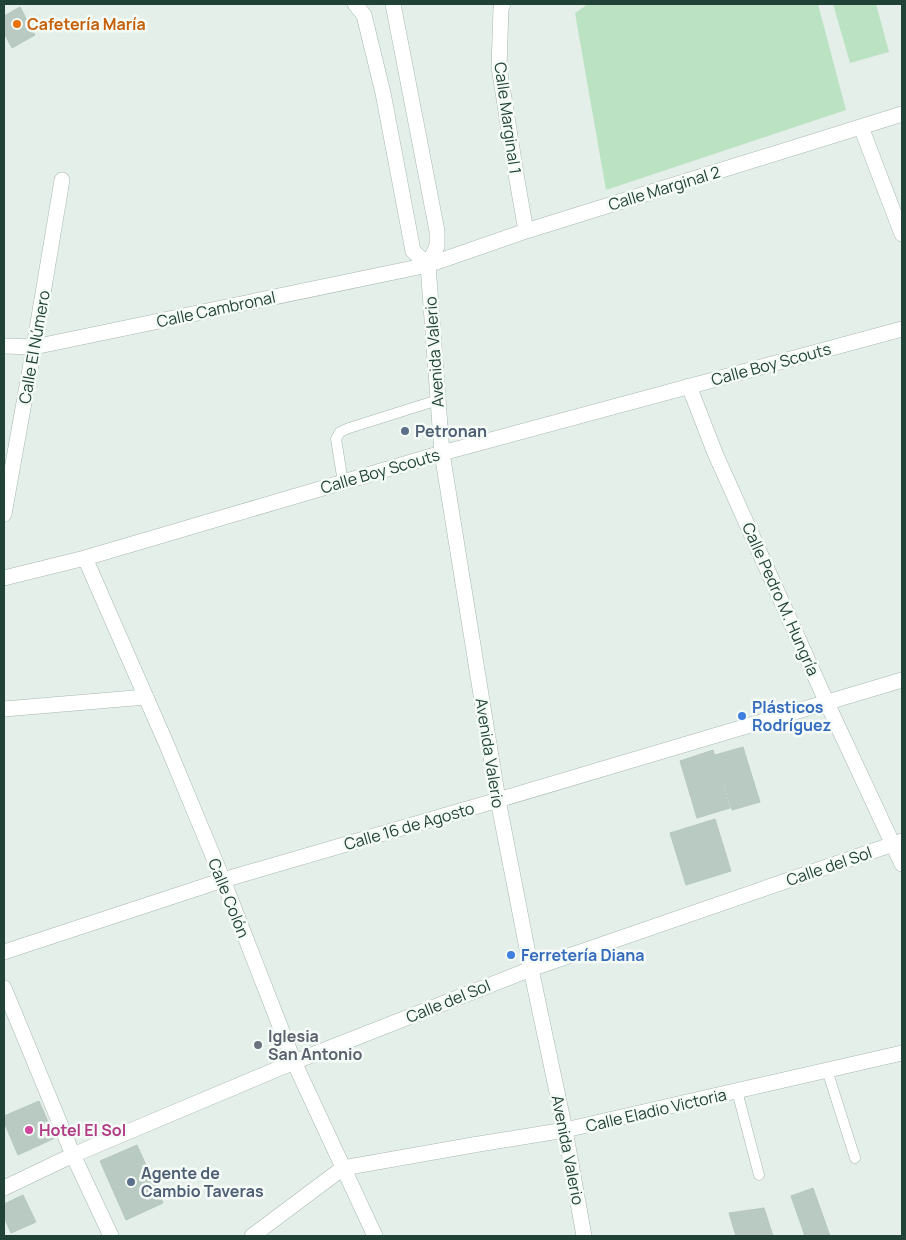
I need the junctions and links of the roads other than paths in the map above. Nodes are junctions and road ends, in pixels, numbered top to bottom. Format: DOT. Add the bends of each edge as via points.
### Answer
graph roads {
  1 [pos="355,4"];
  2 [pos="393,4"];
  3 [pos="503,4"];
  4 [pos="902,114"];
  5 [pos="861,127"];
  6 [pos="62,180"];
  7 [pos="526,231"];
  8 [pos="902,234"];
  9 [pos="428,265"];
  10 [pos="902,329"];
  11 [pos="4,346"];
  12 [pos="34,347"];
  13 [pos="689,386"];
  14 [pos="438,400"];
  15 [pos="442,453"];
  16 [pos="344,482"];
  17 [pos="4,514"];
  18 [pos="85,558"];
  19 [pos="4,578"];
  20 [pos="902,680"];
  21 [pos="146,697"];
  22 [pos="827,703"];
  23 [pos="4,709"];
  24 [pos="498,800"];
  25 [pos="898,843"];
  26 [pos="902,864"];
  27 [pos="223,880"];
  28 [pos="4,952"];
  29 [pos="531,968"];
  30 [pos="4,988"];
  31 [pos="902,1053"];
  32 [pos="294,1062"];
  33 [pos="828,1070"];
  34 [pos="737,1091"];
  35 [pos="565,1130"];
  36 [pos="73,1155"];
  37 [pos="855,1158"];
  38 [pos="343,1168"];
  39 [pos="759,1175"];
  40 [pos="4,1188"];
  41 [pos="111,1236"];
  42 [pos="252,1236"];
  43 [pos="375,1236"];
  44 [pos="584,1236"];
  1 -- 9 [label="street" via="364,15 383,93 413,251"];
  2 -- 9 [label="street, Avenida Valerio" via="437,231 436,246"];
  3 -- 7 [label="street, Calle Marginal 1" via="499,68"];
  4 -- 5 [label="street, Calle Marginal 2"];
  5 -- 7 [label="street, Calle Marginal 2"];
  5 -- 8 [label="street"];
  6 -- 12 [label="street, Calle El Número"];
  7 -- 9 [label="street, Calle Marginal 2"];
  9 -- 12 [label="street, Calle Cambronal"];
  9 -- 14 [label="street, Avenida Valerio"];
  10 -- 13 [label="street, Calle Boy Scouts"];
  11 -- 12 [label="street, Calle Cambronal"];
  12 -- 17 [label="street, Calle El Número"];
  13 -- 15 [label="street, Calle Boy Scouts"];
  13 -- 22 [label="street, Calle Pedro M. Hungría" via="715,452"];
  14 -- 15 [label="street, Avenida Valerio"];
  14 -- 16 [label="lane" via="340,432 336,439"];
  15 -- 16 [label="street, Calle Boy Scouts"];
  15 -- 24 [label="street, Avenida Valerio"];
  16 -- 18 [label="street, Calle Boy Scouts"];
  18 -- 19 [label="street, Calle Boy Scouts"];
  18 -- 21 [label="street, Calle Colón"];
  20 -- 22 [label="street, Calle 16 de Agosto"];
  21 -- 23 [label="street"];
  21 -- 27 [label="street, Calle Colón"];
  22 -- 24 [label="street, Calle 16 de Agosto"];
  22 -- 25 [label="street, Calle Pedro M. Hungría"];
  24 -- 27 [label="street, Calle 16 de Agosto"];
  24 -- 29 [label="street, Avenida Valerio"];
  25 -- 26 [label="street, Calle Pedro M. Hungría"];
  25 -- 29 [label="street, Calle del Sol"];
  27 -- 28 [label="street, Calle 16 de Agosto"];
  27 -- 32 [label="street, Calle Colón"];
  29 -- 32 [label="street, Calle del Sol"];
  29 -- 35 [label="street, Avenida Valerio"];
  30 -- 36 [label="street"];
  31 -- 33 [label="street, Calle Eladio Victoria"];
  32 -- 36 [label="street, Calle del Sol"];
  32 -- 38 [label="street, Calle Colón"];
  33 -- 34 [label="street, Calle Eladio Victoria"];
  33 -- 37 [label="lane"];
  34 -- 35 [label="street, Calle Eladio Victoria"];
  34 -- 39 [label="lane"];
  35 -- 38 [label="street, Calle Eladio Victoria"];
  35 -- 44 [label="street, Avenida Valerio"];
  36 -- 40 [label="street, Calle del Sol"];
  36 -- 41 [label="street"];
  38 -- 42 [label="street, Calle Eladio Victoria"];
  38 -- 43 [label="street, Calle Colón"];
}
